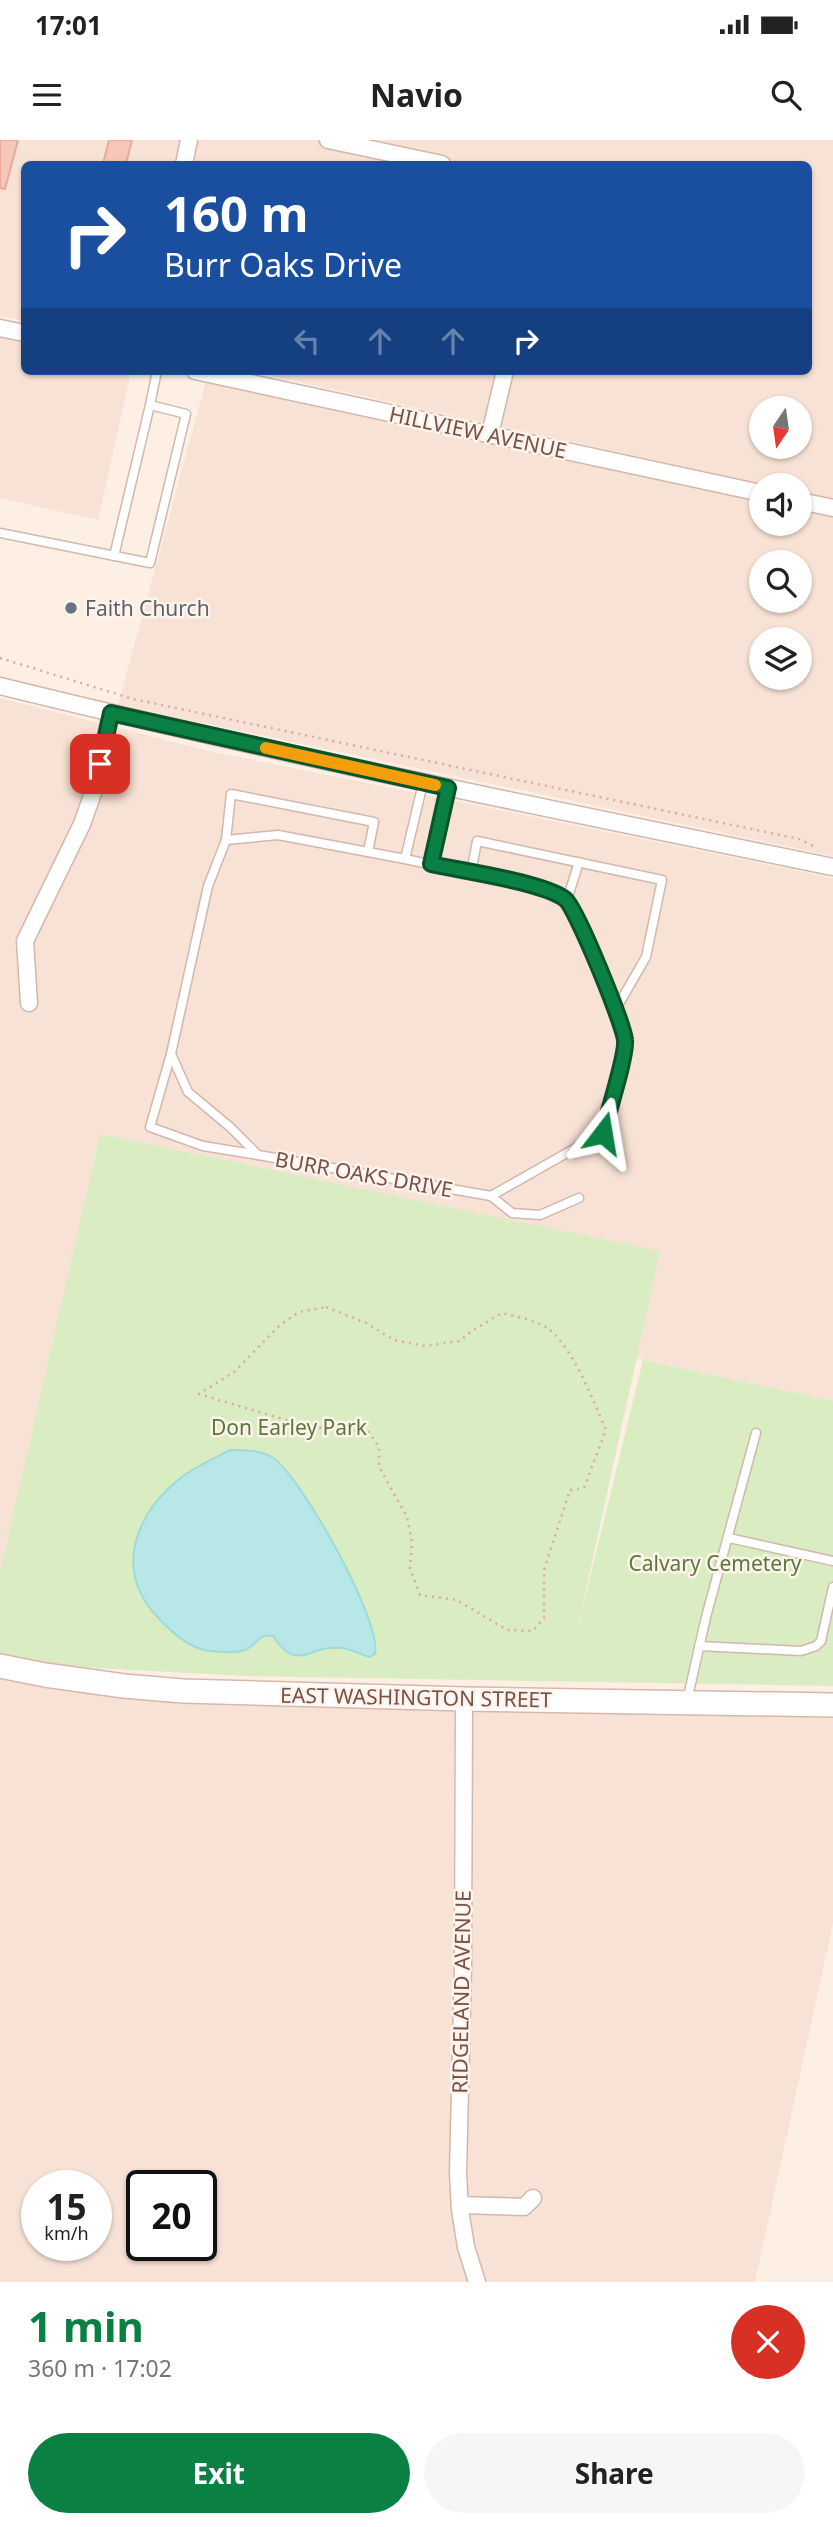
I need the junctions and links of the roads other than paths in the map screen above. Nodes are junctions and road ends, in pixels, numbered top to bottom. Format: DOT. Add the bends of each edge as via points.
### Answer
graph roads {
  1 [pos="189,140"];
  2 [pos="328,140"];
  3 [pos="185,161"];
  4 [pos="428,161"];
  5 [pos="0,328"];
  6 [pos="21,333"];
  7 [pos="156,375"];
  8 [pos="214,375"];
  9 [pos="504,375"];
  10 [pos="150,405"];
  11 [pos="489,434"];
  12 [pos="749,490"];
  13 [pos="812,504"];
  14 [pos="833,508"];
  15 [pos="0,533"];
  16 [pos="114,556"];
  17 [pos="0,686"];
  18 [pos="111,713"];
  19 [pos="423,783"];
  20 [pos="448,788"];
  21 [pos="226,840"];
  22 [pos="368,852"];
  23 [pos="405,859"];
  24 [pos="579,863"];
  25 [pos="431,864"];
  26 [pos="833,867"];
  27 [pos="471,873"];
  28 [pos="567,900"];
  29 [pos="29,1003"];
  30 [pos="616,1009"];
  31 [pos="171,1054"];
  32 [pos="258,1155"];
  33 [pos="491,1196"];
  34 [pos="579,1199"];
  35 [pos="756,1433"];
  36 [pos="729,1538"];
  37 [pos="833,1561"];
  38 [pos="833,1587"];
  39 [pos="699,1646"];
  40 [pos="0,1666"];
  41 [pos="464,1699"];
  42 [pos="687,1701"];
  43 [pos="833,1705"];
  44 [pos="533,2198"];
  45 [pos="460,2205"];
  46 [pos="477,2282"];
  1 -- 3 [label="street"];
  2 -- 4 [label="street"];
  5 -- 6 [label="street"];
  7 -- 10 [label="lane"];
  8 -- 11 [label="street, HILLVIEW AVENUE"];
  9 -- 11 [label="street"];
  10 -- 16 [label="lane"];
  10 -- 16 [label="lane" via="186,414 149,563"];
  11 -- 12 [label="street, HILLVIEW AVENUE"];
  13 -- 14 [label="street"];
  15 -- 16 [label="lane"];
  17 -- 18 [label="street"];
  18 -- 19 [label="street"];
  18 -- 29 [label="street" via="82,824 25,941"];
  19 -- 20 [label="street"];
  19 -- 23 [label="lane"];
  20 -- 25 [label="lane"];
  20 -- 26 [label="street"];
  21 -- 22 [label="lane" via="278,835"];
  21 -- 22 [label="lane" via="231,794 374,822"];
  21 -- 31 [label="lane" via="208,886"];
  22 -- 23 [label="lane"];
  23 -- 25 [label="lane"];
  24 -- 27 [label="lane" via="477,841"];
  24 -- 28 [label="lane"];
  24 -- 30 [label="lane" via="662,880 646,957"];
  25 -- 27 [label="lane"];
  27 -- 28 [label="lane" via="544,889"];
  28 -- 30 [label="lane"];
  30 -- 33 [label="lane" via="626,1042 603,1133"];
  31 -- 32 [label="lane, BURR OAKS DRIVE" via="188,1092"];
  31 -- 32 [label="lane" via="150,1127 203,1146"];
  32 -- 33 [label="lane, BURR OAKS DRIVE"];
  33 -- 34 [label="lane" via="512,1213 540,1214"];
  35 -- 36 [label="lane"];
  36 -- 37 [label="lane"];
  36 -- 39 [label="lane"];
  38 -- 39 [label="lane" via="821,1641 809,1650"];
  39 -- 42 [label="lane"];
  40 -- 41 [label="main road, EAST WASHINGTON STREET" via="183,1691"];
  41 -- 42 [label="main road, EAST WASHINGTON STREET"];
  41 -- 45 [label="street, RIDGELAND AVENUE"];
  42 -- 43 [label="main road, EAST WASHINGTON STREET"];
  44 -- 45 [label="street" via="524,2207"];
  45 -- 46 [label="street, RIDGELAND AVENUE"];
}
